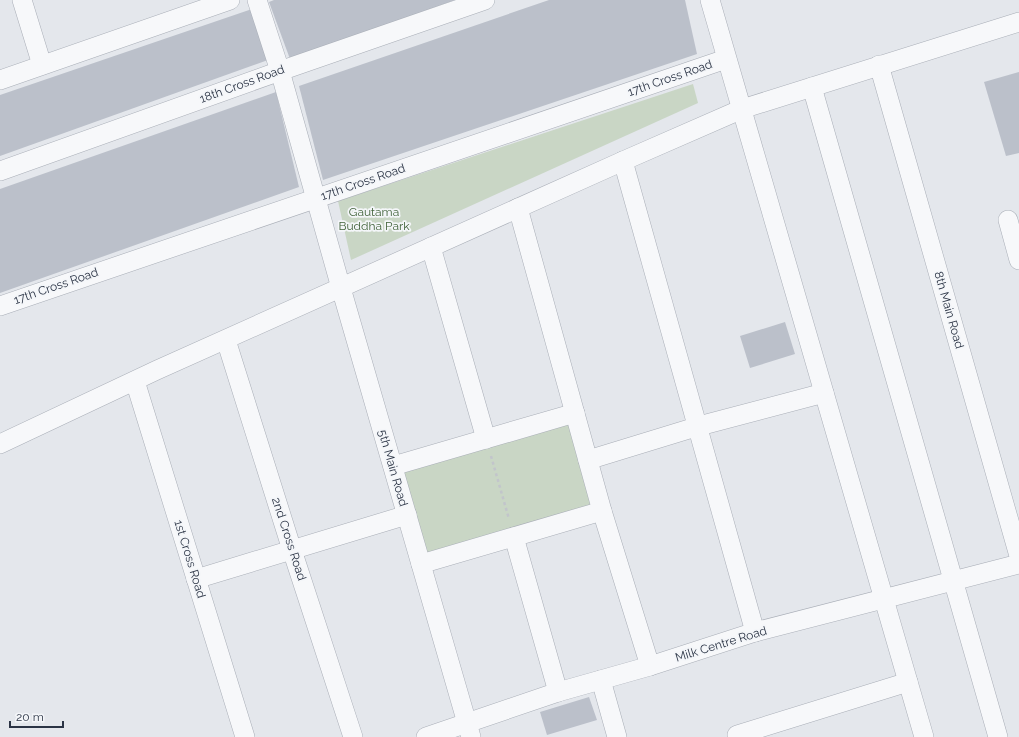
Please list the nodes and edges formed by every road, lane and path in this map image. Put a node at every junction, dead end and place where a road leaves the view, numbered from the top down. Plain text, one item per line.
1 (22, 0) edge
2 (230, 0) edge
3 (257, 0) edge
4 (485, 0) edge
5 (710, 0) edge
6 (1019, 22) edge
7 (726, 59) junction
8 (42, 65) junction
9 (879, 65) junction
10 (280, 71) junction
11 (0, 80) edge
12 (812, 87) junction
13 (742, 109) junction
14 (623, 161) junction
15 (0, 171) edge
16 (316, 198) junction
17 (518, 208) junction
18 (1008, 220) dead end
19 (431, 247) junction
20 (1019, 260) edge
21 (341, 288) junction
22 (0, 306) edge
23 (226, 340) junction
24 (135, 381) junction
25 (824, 393) junction
26 (575, 412) junction
27 (699, 426) junction
28 (486, 439) junction
29 (0, 444) edge
30 (588, 460) junction
31 (393, 466) junction
32 (602, 511) junction
33 (407, 515) junction
34 (514, 537) junction
35 (292, 550) junction
36 (1019, 556) edge
37 (421, 564) junction
38 (1019, 564) edge
39 (196, 579) junction
40 (952, 581) junction
41 (883, 599) junction
42 (756, 632) junction
43 (650, 666) junction
44 (601, 680) junction
45 (908, 682) junction
46 (558, 692) junction
47 (469, 730) edge
48 (737, 735) dead end
49 (246, 737) edge
50 (353, 737) edge
51 (426, 737) edge
52 (617, 737) edge
53 (924, 737) edge
54 (998, 737) edge

1 - 8 street
2 - 8 street
3 - 10 street, 5th Main Road
4 - 10 street, 18th Cross Road
5 - 7 street
6 - 9 street
7 - 13 street
7 - 16 street, 17th Cross Road
8 - 11 street
9 - 12 street
9 - 36 street, 8th Main Road
10 - 15 street, 18th Cross Road
10 - 16 street, 5th Main Road
12 - 13 street
12 - 40 street
13 - 14 street
13 - 25 street
14 - 17 street
14 - 27 street
16 - 21 street, 5th Main Road
16 - 22 street, 17th Cross Road
17 - 19 street
17 - 26 street
18 - 20 street
19 - 21 street
19 - 28 street
21 - 23 street
21 - 31 street, 5th Main Road
23 - 24 street
23 - 35 street, 2nd Cross Road
24 - 29 street
24 - 39 street, 1st Cross Road
25 - 27 street
25 - 41 street
26 - 28 street
26 - 30 street
27 - 30 street
27 - 42 street
28 - 31 street
28 - 34 path
30 - 32 street
31 - 33 street, 5th Main Road
32 - 34 street
32 - 43 street
33 - 35 street
33 - 37 street, 5th Main Road
34 - 37 street
34 - 46 street
35 - 39 street
35 - 50 street, 2nd Cross Road
37 - 47 street, 5th Main Road
38 - 40 street, Milk Centre Road
39 - 49 street, 1st Cross Road
40 - 41 street, Milk Centre Road
40 - 54 street
41 - 42 street, Milk Centre Road
41 - 45 street
42 - 43 street, Milk Centre Road
43 - 44 street, Milk Centre Road
44 - 46 street, Milk Centre Road
44 - 52 street
45 - 48 street
45 - 53 street
46 - 47 street, Milk Centre Road
47 - 51 street, Milk Centre Road

